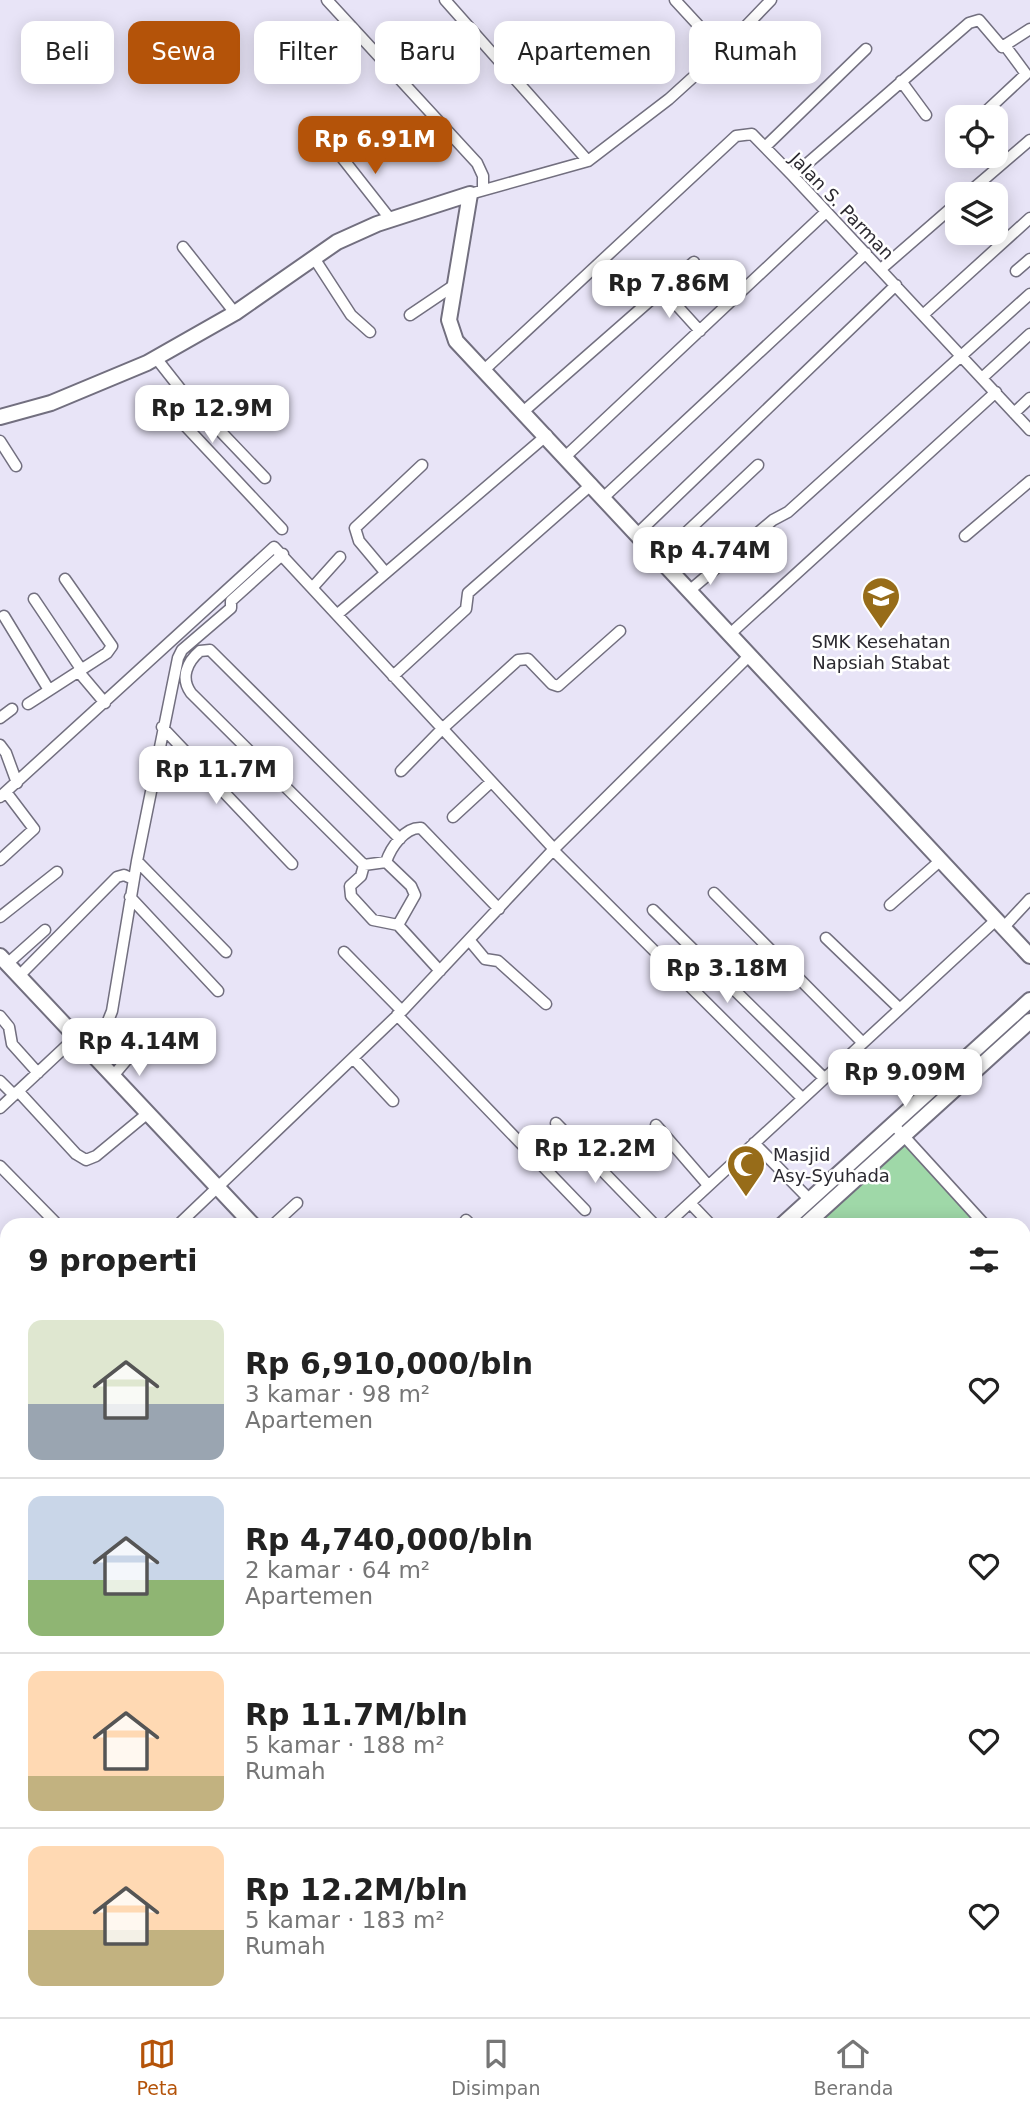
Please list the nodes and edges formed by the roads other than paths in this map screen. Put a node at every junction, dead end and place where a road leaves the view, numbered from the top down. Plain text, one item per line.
1 (327, 0) edge
2 (445, 0) edge
3 (675, 0) edge
4 (771, 0) edge
5 (694, 21) edge
6 (751, 21) edge
7 (1030, 29) edge
8 (1006, 47) junction
9 (866, 49) dead end
10 (1028, 72) edge
11 (689, 81) edge
12 (901, 81) junction
13 (993, 105) edge
14 (926, 115) dead end
15 (1030, 140) edge
16 (765, 147) junction
17 (336, 150) dead end
18 (588, 161) junction
19 (793, 176) junction
20 (981, 182) edge
21 (477, 191) junction
22 (826, 212) junction
23 (945, 213) edge
24 (1030, 218) edge
25 (391, 220) junction
26 (183, 247) dead end
27 (866, 253) junction
28 (314, 258) junction
29 (1030, 259) edge
30 (694, 262) dead end
31 (881, 269) junction
32 (1016, 271) dead end
33 (456, 284) junction
34 (896, 285) junction
35 (661, 288) junction
36 (1030, 294) edge
37 (235, 313) junction
38 (924, 314) junction
39 (410, 316) dead end
40 (699, 331) junction
41 (370, 332) dead end
42 (1030, 334) edge
43 (961, 355) junction
44 (156, 358) junction
45 (483, 371) junction
46 (982, 378) junction
47 (182, 391) junction
48 (996, 392) junction
49 (1030, 398) edge
50 (524, 411) junction
51 (1014, 413) junction
52 (0, 417) edge
53 (1030, 430) edge
54 (547, 435) junction
55 (0, 441) edge
56 (566, 456) junction
57 (422, 465) dead end
58 (758, 465) dead end
59 (16, 466) dead end
60 (265, 478) dead end
61 (1030, 481) edge
62 (592, 484) junction
63 (604, 497) junction
64 (282, 529) dead end
65 (637, 534) junction
66 (965, 536) dead end
67 (281, 551) junction
68 (341, 557) dead end
69 (659, 558) junction
70 (385, 572) junction
71 (65, 579) dead end
72 (313, 587) junction
73 (689, 591) junction
74 (34, 599) dead end
75 (339, 614) junction
76 (4, 616) dead end
77 (620, 631) dead end
78 (730, 634) junction
79 (750, 655) junction
80 (80, 670) junction
81 (393, 676) junction
82 (49, 690) junction
83 (105, 703) junction
84 (28, 704) dead end
85 (12, 709) dead end
86 (0, 718) edge
87 (162, 727) junction
88 (442, 729) junction
89 (0, 745) edge
90 (401, 771) dead end
91 (491, 782) junction
92 (17, 783) junction
93 (3, 795) edge
94 (453, 817) dead end
95 (400, 839) junction
96 (554, 850) junction
97 (0, 860) edge
98 (941, 860) junction
99 (136, 861) junction
100 (386, 862) junction
101 (292, 863) dead end
102 (364, 865) junction
103 (57, 872) dead end
104 (129, 878) junction
105 (714, 893) dead end
106 (130, 897) junction
107 (1030, 899) edge
108 (890, 905) dead end
109 (499, 909) junction
110 (653, 910) dead end
111 (0, 917) edge
112 (1000, 924) junction
113 (398, 925) junction
114 (45, 930) dead end
115 (826, 938) dead end
116 (470, 941) junction
117 (226, 952) dead end
118 (344, 952) dead end
119 (1030, 956) edge
120 (4, 960) edge
121 (440, 971) junction
122 (19, 976) junction
123 (218, 991) dead end
124 (1030, 1000) edge
125 (545, 1004) dead end
126 (899, 1008) junction
127 (400, 1013) junction
128 (0, 1016) edge
129 (1030, 1021) edge
130 (156, 1026) dead end
131 (77, 1036) junction
132 (862, 1042) junction
133 (88, 1049) junction
134 (353, 1058) junction
135 (37, 1073) junction
136 (113, 1076) junction
137 (824, 1078) junction
138 (0, 1081) edge
139 (16, 1093) junction
140 (802, 1098) junction
141 (393, 1101) dead end
142 (0, 1108) edge
143 (148, 1113) junction
144 (556, 1123) dead end
145 (892, 1123) junction
146 (656, 1125) dead end
147 (902, 1134) junction
148 (754, 1143) junction
149 (0, 1166) edge
150 (708, 1185) junction
151 (218, 1189) junction
152 (810, 1200) junction
153 (297, 1203) dead end
154 (690, 1203) junction
155 (585, 1210) dead end
156 (51, 1218) edge
157 (186, 1218) edge
158 (246, 1218) edge
159 (281, 1218) edge
160 (648, 1218) edge
161 (674, 1218) edge
162 (704, 1218) edge
163 (790, 1218) edge
164 (812, 1218) edge
165 (979, 1218) edge

1 - 21 street
2 - 18 street
3 - 5 street
4 - 6 street
7 - 8 street
8 - 10 street
8 - 12 street
9 - 16 street
10 - 13 street
11 - 18 street
12 - 14 street
12 - 19 street
15 - 20 street
16 - 19 street, Jalan S. Parman
16 - 45 street, Jalan S. Parman
17 - 25 street
18 - 21 street
19 - 22 street, Jalan S. Parman
21 - 25 street
21 - 33 street
22 - 27 street, Jalan S. Parman
22 - 40 street
23 - 31 street
24 - 38 street
25 - 28 street
26 - 37 street
27 - 31 street, Jalan S. Parman
27 - 63 street
28 - 37 street
28 - 41 street
29 - 32 street
30 - 35 street
31 - 34 street, Jalan S. Parman
33 - 39 street
33 - 45 street
34 - 38 street, Jalan S. Parman
34 - 65 street
35 - 40 street
35 - 50 street
36 - 43 street
37 - 44 street
38 - 43 street, Jalan S. Parman
40 - 56 street
42 - 46 street
43 - 46 street, Jalan S. Parman
43 - 73 street
44 - 47 street
44 - 52 street
45 - 50 street
46 - 48 street, Jalan S. Parman
47 - 60 street
47 - 64 street
48 - 51 street, Jalan S. Parman
48 - 78 street
49 - 51 street
50 - 54 street
51 - 53 street, Jalan S. Parman
54 - 56 street
54 - 70 street
55 - 59 street
56 - 62 street
57 - 70 street
58 - 69 street
61 - 66 street
62 - 63 street
62 - 81 street
63 - 65 street
65 - 69 street
67 - 72 street
67 - 83 street
67 - 87 street
68 - 72 street
69 - 73 street
70 - 75 street
71 - 80 street
72 - 75 street
73 - 78 street
74 - 80 street
75 - 81 street
76 - 82 street
77 - 88 street
78 - 79 street
79 - 96 street
79 - 98 street
80 - 82 street
80 - 83 street
81 - 88 street
82 - 84 street
83 - 92 street
85 - 86 street
87 - 99 street
87 - 101 street
88 - 90 street
88 - 91 street
89 - 92 street
91 - 94 street
91 - 96 street
92 - 93 street
93 - 97 street
95 - 100 street
95 - 102 street
95 - 109 street
96 - 109 street
96 - 140 street
98 - 108 street
98 - 112 street
99 - 104 street
99 - 117 street
100 - 102 street
100 - 113 street
102 - 113 street
103 - 111 street
104 - 106 street
104 - 122 street
105 - 132 street
106 - 123 street
106 - 133 street
107 - 112 street
109 - 116 street
110 - 137 street
112 - 119 street
112 - 126 street
113 - 121 street
114 - 120 street
115 - 126 street
116 - 121 street
116 - 125 street
118 - 127 street
120 - 122 street
121 - 127 street
122 - 131 street
124 - 145 street
126 - 132 street
127 - 134 street
127 - 155 street
128 - 135 street
129 - 147 street
130 - 136 street
131 - 133 street
131 - 135 street
132 - 137 street
133 - 136 street
134 - 141 street
134 - 151 street
135 - 139 street
136 - 143 street
137 - 140 street
138 - 139 street
139 - 142 street
139 - 143 street
140 - 148 street
143 - 151 street
144 - 160 street
145 - 147 street
145 - 152 street
146 - 150 street
147 - 164 street
147 - 165 street
148 - 150 street
148 - 152 street
149 - 156 street
150 - 154 street
151 - 157 street
151 - 158 street
152 - 163 street
153 - 159 street
154 - 161 street
154 - 162 street

